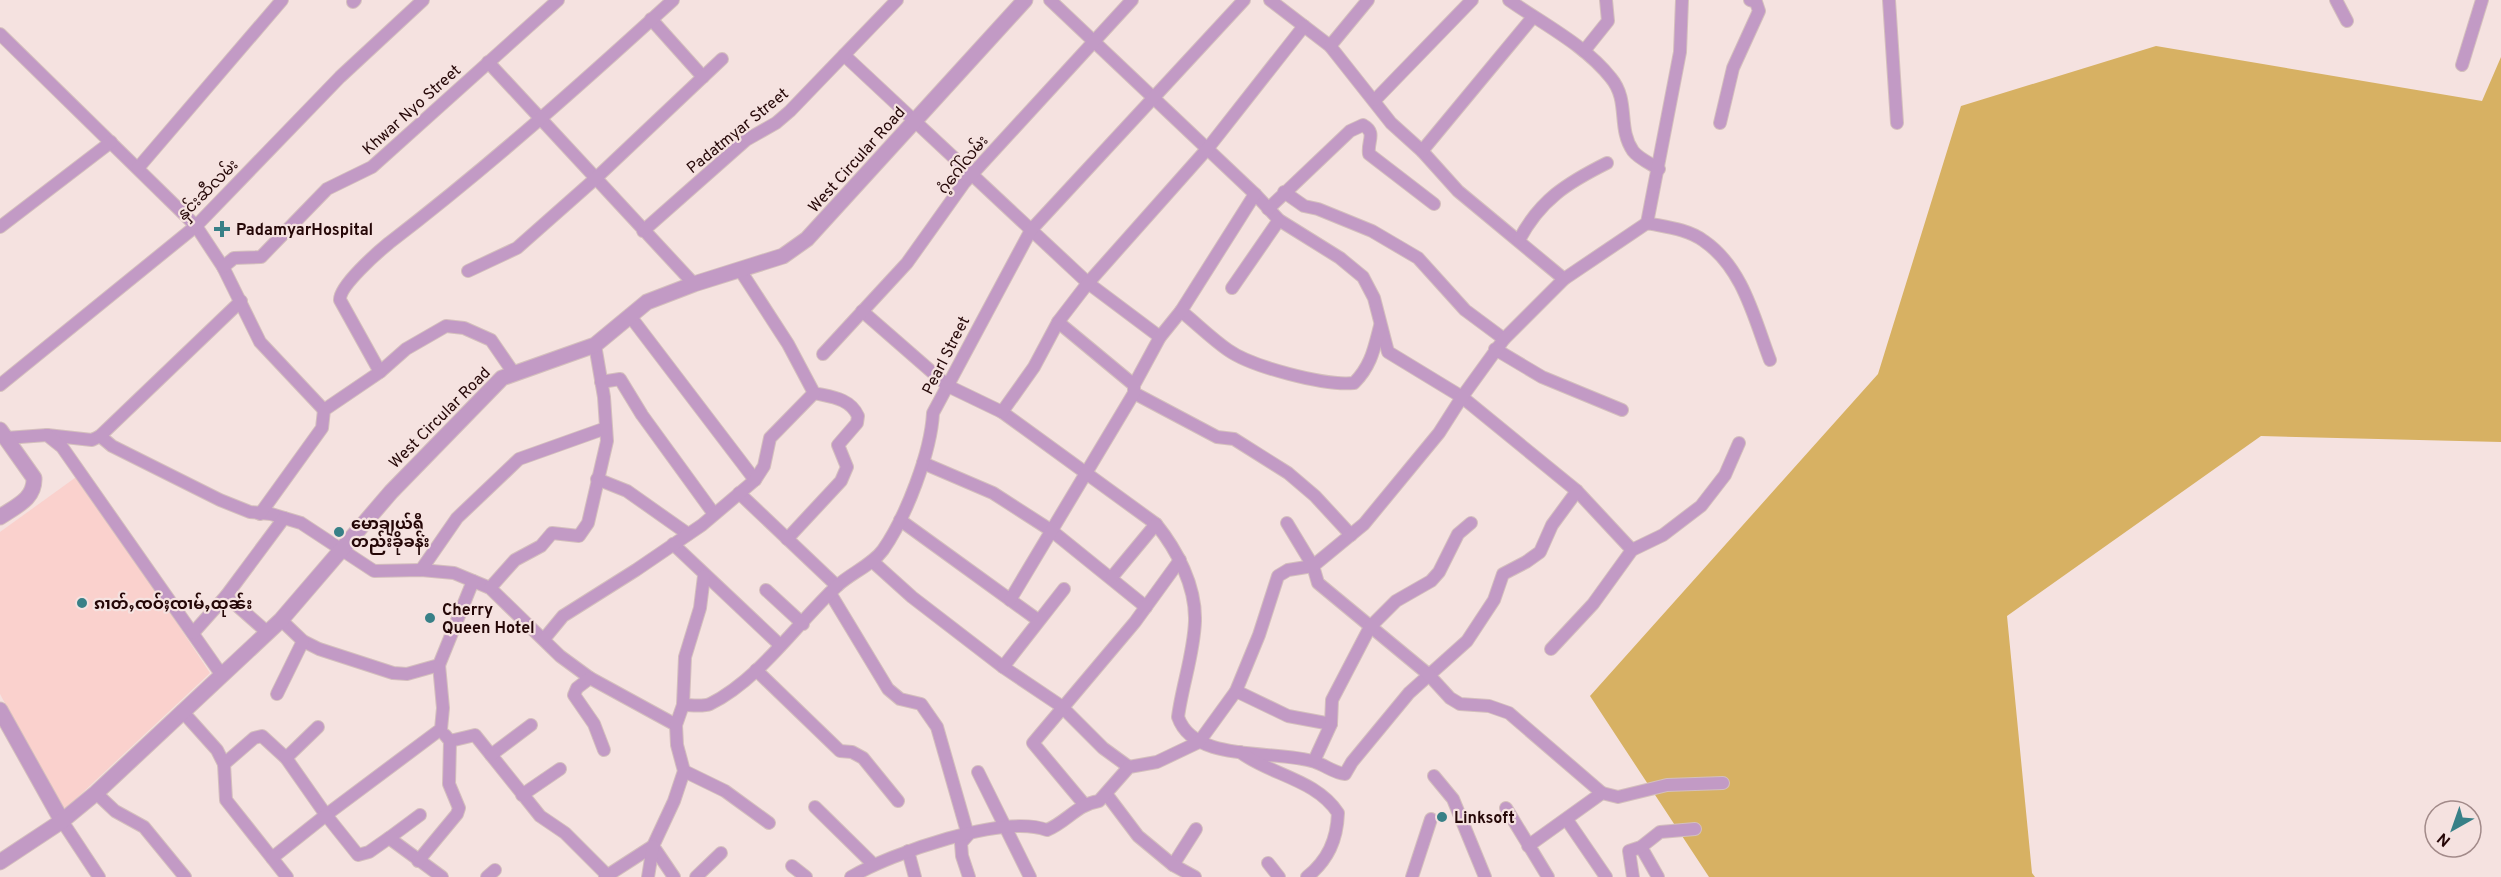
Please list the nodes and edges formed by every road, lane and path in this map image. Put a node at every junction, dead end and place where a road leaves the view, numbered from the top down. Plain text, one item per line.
1 (282, 0) edge
2 (423, 0) edge
3 (557, 0) edge
4 (673, 0) edge
5 (897, 0) edge
6 (1025, 0) edge
7 (1050, 0) edge
8 (1132, 0) edge
9 (1244, 0) edge
10 (1270, 0) edge
11 (1368, 0) edge
12 (1472, 0) edge
13 (1509, 0) edge
14 (1606, 0) edge
15 (1683, 0) edge
16 (1750, 0) edge
17 (1889, 0) edge
18 (2336, 0) edge
19 (2481, 0) edge
20 (1533, 17) junction
21 (651, 20) junction
22 (2347, 21) dead end
23 (1304, 26) junction
24 (0, 34) edge
25 (1094, 41) junction
26 (1330, 46) junction
27 (1584, 51) junction
28 (844, 55) junction
29 (722, 59) dead end
30 (488, 62) junction
31 (2462, 65) dead end
32 (703, 77) junction
33 (1155, 99) junction
34 (1375, 100) junction
35 (538, 119) junction
36 (914, 122) junction
37 (1720, 123) dead end
38 (1897, 123) dead end
39 (111, 142) junction
40 (1208, 148) junction
41 (1422, 151) junction
42 (1607, 163) dead end
43 (138, 168) junction
44 (1659, 169) junction
45 (971, 175) junction
46 (595, 179) junction
47 (1284, 192) junction
48 (1256, 194) junction
49 (1434, 204) dead end
50 (1268, 209) junction
51 (1279, 220) junction
52 (1647, 223) junction
53 (196, 226) junction
54 (0, 227) edge
55 (1031, 230) junction
56 (644, 231) junction
57 (1519, 240) junction
58 (224, 267) junction
59 (740, 270) junction
60 (468, 271) dead end
61 (1564, 279) junction
62 (1088, 283) junction
63 (694, 284) junction
64 (1232, 288) dead end
65 (241, 301) junction
66 (862, 311) junction
67 (1182, 311) junction
68 (630, 316) junction
69 (1058, 322) junction
70 (1380, 326) junction
71 (1160, 337) junction
72 (1504, 339) junction
73 (595, 345) junction
74 (1495, 349) junction
75 (823, 354) dead end
76 (1770, 360) dead end
77 (380, 372) junction
78 (513, 372) junction
79 (601, 382) junction
80 (0, 385) edge
81 (948, 386) junction
82 (1134, 389) junction
83 (814, 393) junction
84 (1462, 397) junction
85 (324, 410) junction
86 (1622, 410) dead end
87 (1002, 412) junction
88 (606, 428) junction
89 (3, 434) edge
90 (47, 435) junction
91 (100, 436) junction
92 (1739, 442) dead end
93 (923, 463) junction
94 (1088, 473) junction
95 (597, 479) junction
96 (755, 480) junction
97 (1577, 491) junction
98 (739, 493) junction
99 (260, 514) junction
100 (714, 514) junction
101 (0, 517) edge
102 (284, 518) junction
103 (900, 520) junction
104 (1287, 523) dead end
105 (1471, 523) dead end
106 (1156, 524) junction
107 (1052, 531) junction
108 (687, 534) junction
109 (1351, 535) junction
110 (787, 539) junction
111 (673, 544) junction
112 (342, 549) junction
113 (1632, 550) junction
114 (1180, 560) junction
115 (872, 561) junction
116 (1313, 566) junction
117 (421, 570) junction
118 (704, 576) junction
119 (1112, 578) junction
120 (473, 581) junction
121 (490, 588) junction
122 (1064, 589) dead end
123 (766, 590) dead end
124 (834, 590) junction
125 (226, 596) junction
126 (1010, 600) junction
127 (1146, 607) junction
128 (281, 620) junction
129 (1038, 620) junction
130 (803, 624) junction
131 (1370, 627) junction
132 (267, 632) junction
133 (193, 633) junction
134 (544, 639) junction
135 (303, 641) junction
136 (780, 645) junction
137 (1551, 649) dead end
138 (439, 665) junction
139 (1003, 667) junction
140 (756, 670) junction
141 (221, 674) junction
142 (1428, 674) junction
143 (590, 678) junction
144 (1236, 691) junction
145 (277, 694) dead end
146 (683, 705) junction
147 (1061, 706) junction
148 (0, 710) edge
149 (182, 711) junction
150 (1331, 724) junction
151 (531, 725) dead end
152 (676, 725) junction
153 (318, 726) dead end
154 (441, 729) junction
155 (450, 741) junction
156 (1199, 742) junction
157 (604, 750) dead end
158 (1239, 751) junction
159 (491, 755) junction
160 (286, 758) junction
161 (1314, 761) junction
162 (224, 764) junction
163 (1129, 767) junction
164 (560, 769) dead end
165 (684, 771) junction
166 (978, 772) dead end
167 (1434, 777) dead end
168 (1723, 783) dead end
169 (96, 793) junction
170 (1602, 793) junction
171 (522, 795) junction
172 (1107, 795) junction
173 (898, 801) dead end
174 (1084, 804) junction
175 (815, 807) dead end
176 (1506, 807) dead end
177 (326, 815) junction
178 (420, 815) dead end
179 (1431, 819) dead end
180 (1567, 820) junction
181 (62, 821) junction
182 (769, 823) dead end
183 (1005, 826) junction
184 (1196, 829) dead end
185 (1695, 829) dead end
186 (968, 835) junction
187 (389, 838) junction
188 (653, 846) junction
189 (1528, 846) junction
190 (1641, 847) junction
191 (908, 850) junction
192 (721, 853) dead end
193 (272, 858) junction
194 (0, 861) edge
195 (418, 861) junction
196 (1268, 863) dead end
197 (873, 864) junction
198 (1173, 865) junction
199 (792, 866) dead end
200 (97, 876) edge
201 (606, 876) edge
202 (185, 877) edge
203 (287, 877) edge
204 (442, 877) edge
205 (648, 877) edge
206 (674, 877) edge
207 (696, 877) edge
208 (806, 877) edge
209 (851, 877) edge
210 (915, 877) edge
211 (969, 877) edge
212 (1030, 877) edge
213 (1195, 877) edge
214 (1279, 877) edge
215 (1307, 877) edge
216 (1412, 877) edge
217 (1485, 877) edge
218 (1548, 877) edge
219 (1606, 877) edge
220 (1633, 877) edge
221 (1658, 877) edge

1 - 43 street
2 - 53 street, နှင်းဆီလမ်း
3 - 30 street, Khwar Nyo Street
4 - 21 street
5 - 28 street, Padatmyar Street
6 - 36 street, West Circular Road
7 - 25 street
8 - 25 street, ဂံ့ဂေါ်လမ်း
9 - 33 street, Pearl Street
10 - 23 street
11 - 26 street
12 - 34 street
13 - 20 street
14 - 27 street
15 - 44 street
16 - 37 street
17 - 38 street
18 - 22 street
19 - 31 street
20 - 27 street
20 - 41 street
21 - 32 street
21 - 35 street
23 - 26 street
23 - 40 street
24 - 39 street
25 - 33 street
25 - 45 street, ဂံ့ဂေါ်လမ်း
26 - 34 street
27 - 44 street
28 - 36 street
28 - 56 street, Padatmyar Street
29 - 32 street
30 - 35 street
30 - 58 street, Khwar Nyo Street
32 - 46 street
33 - 40 street
33 - 55 street, Pearl Street
34 - 41 street
35 - 46 street
35 - 77 street
36 - 45 street
36 - 59 street, West Circular Road
39 - 43 street
39 - 54 street
40 - 48 street
40 - 62 street
41 - 57 street
42 - 57 street
43 - 53 street
44 - 52 street
45 - 55 street
45 - 66 street, ဂံ့ဂေါ်လမ်း
46 - 56 street
46 - 60 street
47 - 49 street
47 - 50 street
47 - 72 street
48 - 50 street
48 - 67 street
50 - 51 street
51 - 64 street
51 - 70 street
52 - 61 street
52 - 76 street
53 - 58 street
53 - 80 street, နှင်းဆီလမ်း
55 - 62 street
55 - 81 street, Pearl Street
56 - 63 street
57 - 61 street
58 - 65 street
59 - 63 street, West Circular Road
59 - 83 street
61 - 72 street
62 - 69 street
62 - 71 street
63 - 68 street, West Circular Road
65 - 85 street
65 - 91 street
66 - 75 street, ဂံ့ဂေါ်လမ်း
66 - 81 street
67 - 70 street
67 - 71 street
68 - 73 street, West Circular Road
68 - 96 street
69 - 82 street
69 - 87 street
70 - 84 street
71 - 82 street
72 - 74 street
73 - 78 street, West Circular Road
73 - 79 street
74 - 84 street
74 - 86 street
77 - 78 street
77 - 85 street
78 - 112 street, West Circular Road
79 - 88 street
79 - 100 street
81 - 87 street
81 - 93 street, Pearl Street
82 - 94 street
82 - 109 street
83 - 96 street
83 - 110 street
84 - 97 street
84 - 109 street
85 - 99 street
87 - 94 street
88 - 95 street
88 - 117 street
89 - 90 street
89 - 101 street
90 - 91 street
90 - 133 street
91 - 99 street
92 - 113 street
93 - 103 street, Pearl Street
93 - 107 street
94 - 106 street
94 - 107 street
95 - 108 street
95 - 121 street
96 - 98 street
97 - 113 street
97 - 142 street
98 - 100 street
98 - 110 street
99 - 102 street
100 - 108 street
102 - 112 street
102 - 125 street
103 - 115 street, Pearl Street
103 - 126 street
104 - 116 street
105 - 131 street
106 - 114 street
106 - 119 street
107 - 119 street
107 - 126 street
108 - 111 street
109 - 116 street
110 - 124 street
111 - 118 street
111 - 134 street
112 - 117 street
112 - 128 street, West Circular Road
113 - 137 street
114 - 127 street
114 - 156 street
115 - 124 street, Pearl Street
115 - 139 street
116 - 131 street
116 - 144 street
117 - 120 street
118 - 136 street
118 - 146 street
119 - 127 street
120 - 121 street
120 - 138 street
121 - 134 street
122 - 129 street
123 - 130 street
124 - 130 street, Pearl Street
124 - 186 street
125 - 132 street
125 - 133 street
126 - 129 street
127 - 147 street
128 - 132 street, West Circular Road
128 - 135 street
129 - 139 street
130 - 136 street, Pearl Street
131 - 142 street
131 - 150 street
132 - 141 street, West Circular Road
133 - 141 street
134 - 143 street
135 - 138 street
135 - 145 street
136 - 140 street, Pearl Street
138 - 154 street
139 - 147 street
140 - 146 street, Pearl Street
140 - 173 street
141 - 149 street, West Circular Road
142 - 161 street
142 - 170 street
143 - 152 street
143 - 157 street
144 - 150 street
144 - 156 street
146 - 152 street
147 - 163 street
147 - 174 street
148 - 181 street
149 - 162 street
149 - 169 street, West Circular Road
150 - 161 street
151 - 159 street
152 - 165 street
153 - 160 street
154 - 155 street
154 - 177 street
155 - 159 street
155 - 195 street
156 - 158 street
156 - 163 street
158 - 161 street
158 - 215 street
159 - 171 street
160 - 162 street
160 - 177 street
162 - 193 street
163 - 172 street
164 - 171 street
165 - 182 street
165 - 188 street
166 - 183 street
167 - 217 street
168 - 170 street
169 - 181 street, West Circular Road
169 - 202 street
170 - 180 street
171 - 201 street
172 - 174 street
172 - 198 street
174 - 183 street
175 - 197 street
176 - 189 street
177 - 187 street
177 - 193 street
178 - 187 street
179 - 216 street
180 - 189 street
180 - 219 street
181 - 194 street, West Circular Road
181 - 200 street
183 - 186 street
183 - 212 street
184 - 198 street
185 - 190 street
186 - 191 street
186 - 211 street
187 - 195 street
188 - 201 street
188 - 205 street
188 - 206 street
189 - 218 street
190 - 220 street
190 - 221 street
191 - 197 street
191 - 210 street
192 - 207 street
193 - 203 street
195 - 204 street
196 - 214 street
197 - 209 street
198 - 213 street
199 - 208 street

